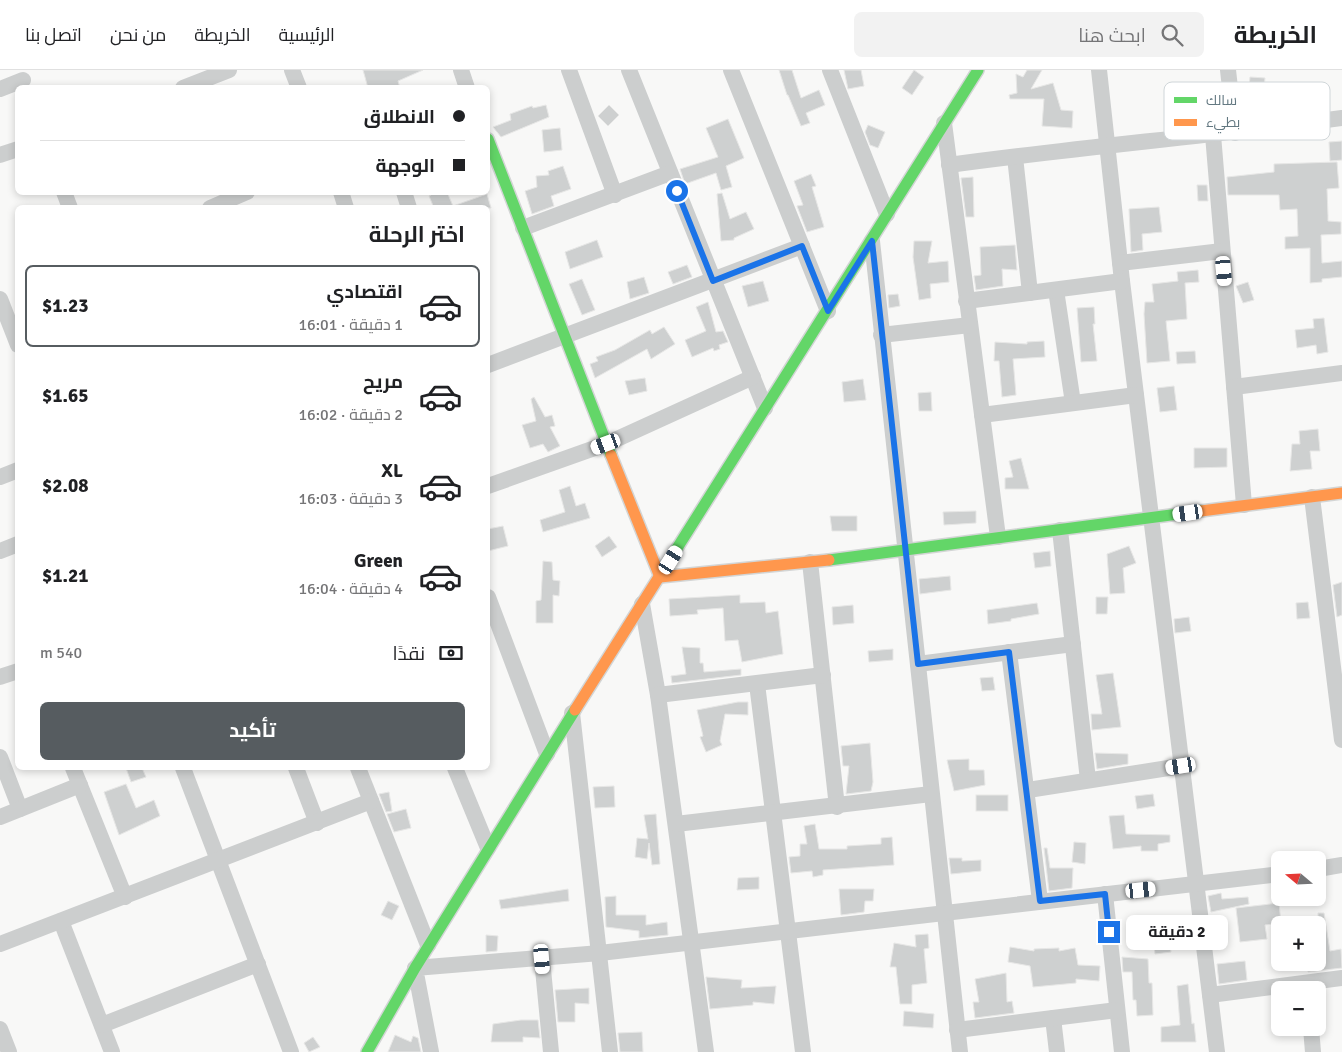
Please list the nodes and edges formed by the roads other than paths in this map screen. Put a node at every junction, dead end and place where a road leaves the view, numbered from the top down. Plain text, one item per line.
1 (229, 70) edge
2 (292, 70) edge
3 (461, 70) edge
4 (569, 70) edge
5 (629, 70) edge
6 (731, 70) edge
7 (830, 70) edge
8 (978, 70) edge
9 (1099, 70) edge
10 (23, 79) edge
11 (190, 82) edge
12 (298, 85) edge
13 (466, 85) edge
14 (0, 89) edge
15 (944, 123) junction
16 (1164, 139) edge
17 (1212, 140) edge
18 (490, 144) edge
19 (1106, 144) junction
20 (15, 150) edge
21 (0, 155) edge
22 (1015, 157) junction
23 (949, 165) junction
24 (670, 173) junction
25 (615, 195) junction
26 (239, 197) edge
27 (218, 205) edge
28 (887, 214) junction
29 (523, 228) junction
30 (872, 241) junction
31 (802, 246) junction
32 (1222, 251) junction
33 (1120, 263) junction
34 (713, 281) junction
35 (1122, 281) junction
36 (1056, 290) junction
37 (1030, 293) junction
38 (0, 298) edge
39 (966, 302) junction
40 (828, 311) junction
41 (970, 325) junction
42 (881, 335) junction
43 (15, 337) edge
44 (567, 337) junction
45 (490, 364) edge
46 (1342, 373) edge
47 (753, 377) junction
48 (1234, 387) junction
49 (1136, 395) junction
50 (1073, 403) junction
51 (765, 408) junction
52 (982, 415) junction
53 (606, 444) junction
54 (15, 471) edge
55 (0, 477) edge
56 (490, 485) edge
57 (1342, 493) edge
58 (1312, 497) junction
59 (1244, 505) junction
60 (1151, 518) junction
61 (1060, 530) junction
62 (998, 537) junction
63 (15, 545) edge
64 (0, 550) edge
65 (904, 550) junction
66 (810, 562) junction
67 (660, 577) junction
68 (490, 602) edge
69 (642, 604) junction
70 (1334, 617) edge
71 (1074, 644) junction
72 (1009, 652) junction
73 (918, 664) junction
74 (15, 672) edge
75 (823, 675) junction
76 (0, 677) edge
77 (757, 684) junction
78 (658, 695) junction
79 (572, 713) junction
80 (1342, 740) edge
81 (547, 754) junction
82 (0, 757) edge
83 (1181, 766) junction
84 (73, 770) edge
85 (185, 770) edge
86 (297, 770) edge
87 (359, 770) edge
88 (456, 770) edge
89 (1088, 780) junction
90 (80, 785) junction
91 (1028, 790) junction
92 (931, 794) junction
93 (371, 801) junction
94 (837, 807) junction
95 (20, 809) junction
96 (772, 813) junction
97 (0, 817) edge
98 (317, 823) junction
99 (676, 824) junction
100 (488, 848) junction
101 (220, 861) junction
102 (1342, 865) edge
103 (1326, 868) edge
104 (1271, 875) edge
105 (1195, 885) junction
106 (1105, 894) junction
107 (125, 897) junction
108 (1040, 901) junction
109 (944, 911) junction
110 (61, 921) junction
111 (788, 931) junction
112 (692, 943) junction
113 (0, 944) edge
114 (428, 945) junction
115 (600, 953) junction
116 (542, 959) junction
117 (258, 964) junction
118 (414, 968) junction
119 (1342, 978) edge
120 (1326, 982) edge
121 (1271, 990) edge
122 (1210, 995) junction
123 (1117, 1010) junction
124 (1052, 1018) junction
125 (102, 1025) junction
126 (0, 1030) edge
127 (957, 1030) junction
128 (1311, 1036) edge
129 (9, 1052) edge
130 (112, 1052) edge
131 (291, 1052) edge
132 (367, 1052) edge
133 (431, 1052) edge
134 (550, 1052) edge
135 (610, 1052) edge
136 (706, 1052) edge
137 (803, 1052) edge
138 (960, 1052) edge
139 (1057, 1052) edge
140 (1122, 1052) edge
141 (1217, 1052) edge
142 (1313, 1052) edge

1 - 11 street
2 - 12 street
3 - 13 street
4 - 25 street
5 - 24 street
6 - 31 street
7 - 28 street
8 - 15 street
9 - 19 street
10 - 14 street
15 - 23 street
15 - 28 street
16 - 19 street
17 - 32 street
18 - 29 street
19 - 22 street
19 - 33 street
20 - 21 street
22 - 23 street
22 - 37 street
23 - 39 street
24 - 25 street
24 - 34 street
25 - 29 street
26 - 27 street
28 - 30 street
29 - 44 street
30 - 40 street
30 - 42 street
31 - 34 street
31 - 40 street
32 - 33 street
32 - 48 street
33 - 35 street
34 - 44 street
34 - 47 street
35 - 36 street
35 - 49 street
36 - 37 street
36 - 50 street
37 - 39 street
38 - 43 street
39 - 41 street
40 - 51 street
41 - 42 street
41 - 52 street
42 - 65 street
44 - 45 street
44 - 53 street
46 - 48 street
47 - 51 street
47 - 53 street
48 - 59 street
49 - 50 street
49 - 60 street
50 - 52 street
51 - 67 street
52 - 62 street
53 - 56 street
53 - 67 street
54 - 55 street
57 - 58 street
58 - 59 street
58 - 70 street
59 - 60 street
60 - 61 street
60 - 83 street
61 - 62 street
61 - 71 street
62 - 65 street
63 - 64 street
65 - 66 street
65 - 73 street
66 - 67 street
66 - 75 street
67 - 69 street
68 - 81 street
69 - 78 street
69 - 79 street
70 - 80 street
71 - 72 street
71 - 89 street
72 - 73 street
72 - 91 street
73 - 92 street
74 - 76 street
75 - 77 street
75 - 94 street
77 - 78 street
77 - 96 street
78 - 99 street
79 - 81 street
79 - 115 street
81 - 100 street
82 - 95 street
83 - 89 street
83 - 105 street
84 - 90 street
85 - 101 street
86 - 98 street
87 - 93 street
88 - 100 street
89 - 91 street
90 - 95 street
90 - 107 street
91 - 108 street
92 - 94 street
92 - 109 street
93 - 98 street
93 - 114 street
94 - 96 street
95 - 97 street
96 - 99 street
96 - 111 street
98 - 101 street
99 - 112 street
100 - 114 street
101 - 107 street
101 - 117 street
102 - 103 street
104 - 105 street
105 - 106 street
105 - 122 street
106 - 108 street
106 - 123 street
107 - 110 street
108 - 109 street
109 - 111 street
109 - 127 street
110 - 113 street
110 - 125 street
111 - 112 street
111 - 137 street
112 - 115 street
112 - 136 street
114 - 118 street
115 - 116 street
115 - 135 street
116 - 118 street
116 - 134 street
117 - 125 street
117 - 131 street
118 - 132 street
118 - 133 street
119 - 120 street
121 - 122 street
122 - 141 street
123 - 124 street
123 - 140 street
124 - 127 street
124 - 139 street
125 - 130 street
126 - 129 street
127 - 138 street
128 - 142 street

